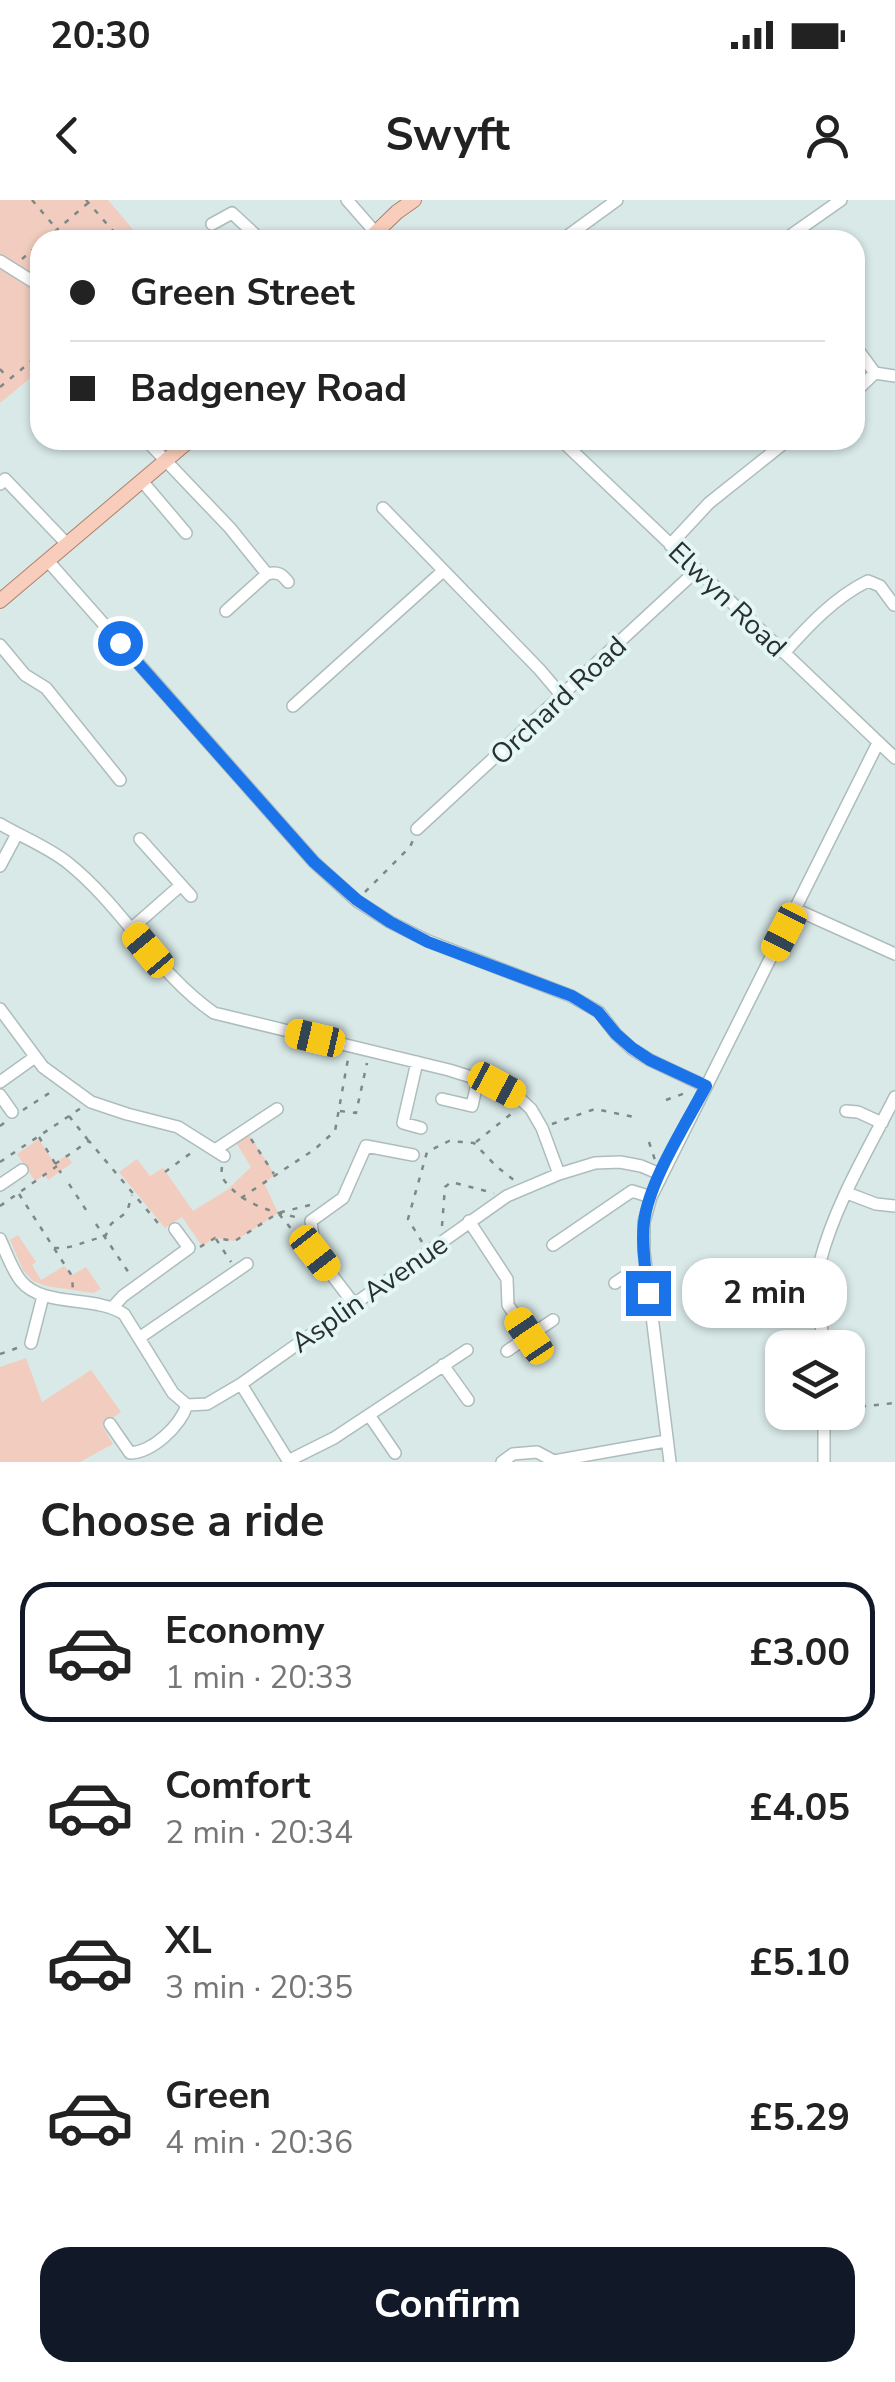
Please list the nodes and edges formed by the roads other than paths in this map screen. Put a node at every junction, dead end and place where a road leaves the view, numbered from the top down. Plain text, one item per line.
1 (347, 200) edge
2 (414, 200) edge
3 (616, 200) edge
4 (841, 200) edge
5 (212, 224) dead end
6 (250, 230) edge
7 (368, 230) edge
8 (379, 230) edge
9 (576, 230) edge
10 (798, 230) edge
11 (0, 262) edge
12 (30, 280) edge
13 (865, 360) edge
14 (874, 372) junction
15 (895, 376) edge
16 (865, 381) edge
17 (156, 450) edge
18 (179, 450) edge
19 (570, 450) edge
20 (775, 450) edge
21 (166, 461) junction
22 (142, 481) junction
23 (0, 484) edge
24 (383, 508) dead end
25 (186, 533) dead end
26 (67, 544) junction
27 (670, 545) junction
28 (48, 561) junction
29 (696, 570) junction
30 (443, 571) junction
31 (267, 574) junction
32 (288, 582) dead end
33 (0, 601) edge
34 (894, 605) edge
35 (226, 611) dead end
36 (0, 645) edge
37 (784, 652) junction
38 (562, 696) junction
39 (293, 706) dead end
40 (878, 743) junction
41 (895, 758) edge
42 (120, 780) dead end
43 (0, 824) edge
44 (417, 829) road end
45 (17, 834) junction
46 (140, 838) dead end
47 (0, 866) edge
48 (181, 885) junction
49 (191, 896) dead end
50 (795, 909) junction
51 (131, 929) junction
52 (895, 954) edge
53 (0, 1009) edge
54 (4, 1023) edge
55 (34, 1057) junction
56 (417, 1062) junction
57 (478, 1079) junction
58 (0, 1082) edge
59 (706, 1086) junction
60 (0, 1095) edge
61 (895, 1096) edge
62 (442, 1099) dead end
63 (276, 1109) dead end
64 (846, 1111) dead end
65 (12, 1112) dead end
66 (882, 1123) junction
67 (421, 1128) dead end
68 (413, 1156) dead end
69 (22, 1170) dead end
70 (559, 1174) junction
71 (660, 1174) junction
72 (0, 1184) edge
73 (847, 1193) junction
74 (650, 1197) junction
75 (895, 1206) edge
76 (468, 1222) junction
77 (175, 1229) road end
78 (0, 1239) edge
79 (553, 1245) dead end
80 (242, 1268) road end
81 (646, 1272) junction
82 (614, 1282) dead end
83 (43, 1296) junction
84 (354, 1304) junction
85 (113, 1307) junction
86 (554, 1320) dead end
87 (822, 1330) edge
88 (529, 1336) junction
89 (138, 1338) junction
90 (31, 1343) road end
91 (467, 1350) dead end
92 (507, 1351) dead end
93 (443, 1366) junction
94 (240, 1384) junction
95 (468, 1400) dead end
96 (187, 1405) junction
97 (370, 1414) junction
98 (110, 1424) dead end
99 (824, 1430) edge
100 (666, 1442) junction
101 (395, 1453) dead end
102 (139, 1457) edge
103 (289, 1461) edge
104 (502, 1462) edge
105 (554, 1462) edge
106 (670, 1462) edge
107 (824, 1462) edge

1 - 7 street
2 - 8 main road
3 - 9 street
4 - 10 street
5 - 6 street
11 - 12 street
13 - 14 street
14 - 15 street
14 - 16 street
17 - 21 street
18 - 21 main road
19 - 27 street, Elwyn Road
20 - 27 street
21 - 22 main road
21 - 31 street
22 - 25 street
22 - 26 main road
23 - 26 street
24 - 30 street
26 - 28 main road
27 - 29 street, Elwyn Road
28 - 33 main road
28 - 59 street
29 - 37 street, Elwyn Road
29 - 38 street, Orchard Road
30 - 38 street
30 - 39 street
31 - 32 street
31 - 35 street
34 - 37 street
36 - 42 street
37 - 40 street, Elwyn Road
38 - 44 street, Orchard Road
40 - 41 street, Elwyn Road
40 - 50 street
43 - 45 street
45 - 47 street
45 - 51 street
46 - 48 street
48 - 49 street
48 - 51 street
50 - 52 street
50 - 59 street
51 - 56 street
53 - 54 street
54 - 55 street
55 - 58 street
55 - 63 street
56 - 57 street
56 - 67 street
57 - 62 street
57 - 70 street
59 - 71 street
60 - 65 street
61 - 66 street
64 - 66 street
66 - 73 street
68 - 84 street
69 - 72 street
70 - 71 street, Asplin Avenue
70 - 76 street, Asplin Avenue
71 - 74 street
73 - 75 street
73 - 87 street
74 - 79 street
74 - 81 street
76 - 84 street, Asplin Avenue
76 - 88 street
77 - 85 street
78 - 83 street
80 - 89 street
81 - 82 street
81 - 100 street
83 - 85 street
83 - 90 street
84 - 94 street, Asplin Avenue
85 - 89 street
86 - 88 street
88 - 92 street
89 - 96 street
91 - 93 street
93 - 95 street
93 - 97 street
94 - 96 street, Asplin Avenue
94 - 103 street
96 - 102 street, Asplin Avenue
97 - 101 street
97 - 103 street
98 - 102 street, Asplin Avenue
99 - 107 street
100 - 105 street
100 - 106 street
104 - 105 street

